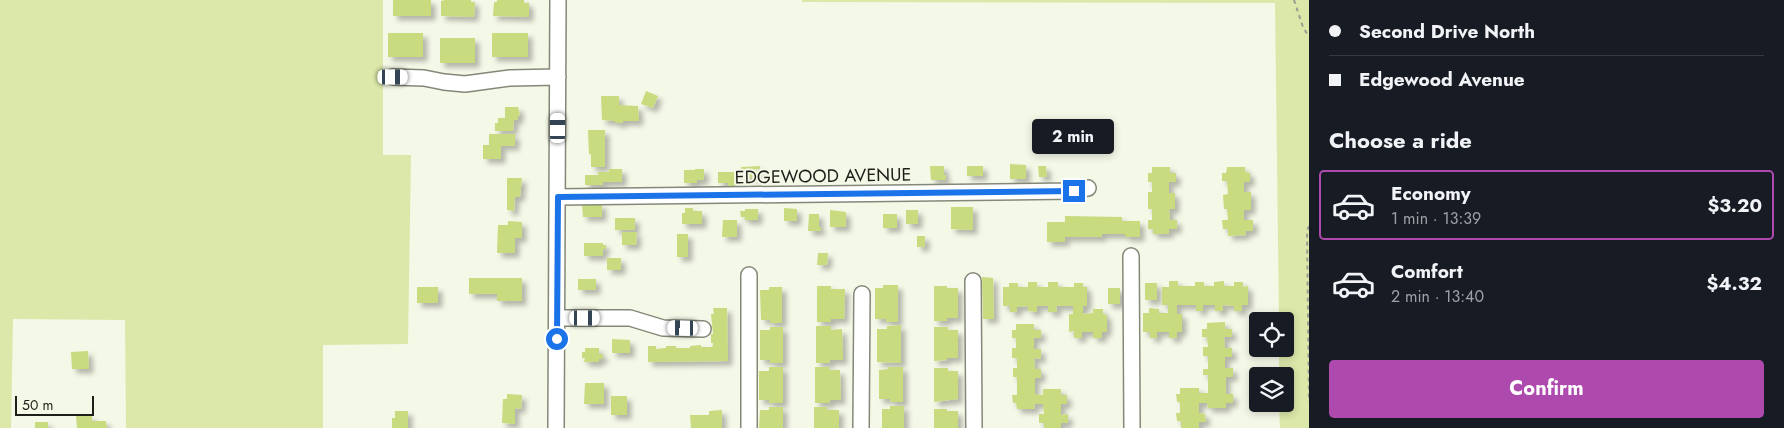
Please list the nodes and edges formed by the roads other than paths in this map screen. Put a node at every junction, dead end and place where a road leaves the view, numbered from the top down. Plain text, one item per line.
1 (558, 0) edge
2 (393, 77) dead end
3 (558, 77) junction
4 (1088, 188) dead end
5 (558, 197) junction
6 (1130, 256) dead end
7 (749, 275) dead end
8 (973, 281) dead end
9 (862, 294) dead end
10 (557, 318) junction
11 (703, 329) dead end
12 (556, 428) edge
13 (749, 428) edge
14 (861, 428) edge
15 (974, 428) edge
16 (1132, 428) edge

1 - 3 street
2 - 3 street
3 - 5 street
4 - 5 street, EDGEWOOD AVENUE
5 - 10 street
6 - 16 street
7 - 13 street
8 - 15 street
9 - 14 street
10 - 11 street
10 - 12 street

